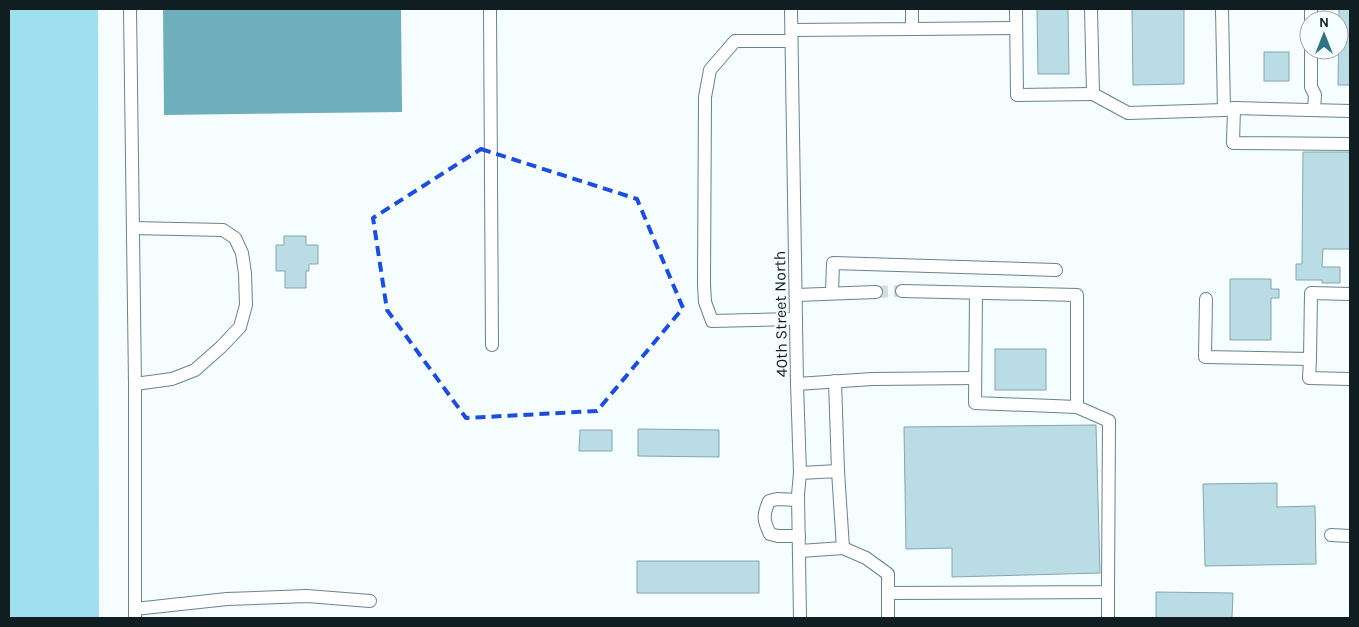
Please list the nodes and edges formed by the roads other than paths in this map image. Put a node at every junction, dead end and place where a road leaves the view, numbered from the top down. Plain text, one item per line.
1 (130, 9) edge
2 (490, 9) edge
3 (791, 9) edge
4 (912, 9) edge
5 (1016, 9) edge
6 (1090, 9) edge
7 (1222, 9) edge
8 (1016, 28) junction
9 (912, 29) junction
10 (791, 35) junction
11 (1311, 60) edge
12 (1093, 94) junction
13 (1229, 109) junction
14 (1314, 110) junction
15 (1350, 111) edge
16 (1350, 144) edge
17 (133, 228) junction
18 (1056, 270) dead end
19 (902, 290) tunnel mouth
20 (876, 292) tunnel mouth
21 (832, 293) junction
22 (976, 293) junction
23 (1350, 294) edge
24 (796, 295) junction
25 (1206, 299) dead end
26 (796, 319) junction
27 (492, 345) dead end
28 (1310, 359) junction
29 (975, 378) junction
30 (1350, 379) edge
31 (835, 382) junction
32 (135, 384) junction
33 (797, 384) junction
34 (1077, 408) junction
35 (838, 472) junction
36 (800, 473) junction
37 (798, 500) junction
38 (1331, 535) dead end
39 (799, 536) junction
40 (1350, 536) edge
41 (843, 548) junction
42 (800, 551) junction
43 (1108, 592) junction
44 (888, 593) junction
45 (370, 601) dead end
46 (135, 614) edge
47 (800, 618) edge
48 (888, 618) edge
49 (1108, 618) edge

1 - 17 street
2 - 27 street
3 - 10 street, 40th Street North
4 - 9 street
5 - 8 street
6 - 12 street
7 - 13 street
8 - 9 street
8 - 12 street
9 - 10 street
10 - 24 street, 40th Street North
10 - 26 street
11 - 14 street
12 - 13 street
13 - 14 street
13 - 16 street
14 - 15 street
17 - 32 street
17 - 32 street
18 - 21 street
19 - 22 street
20 - 21 street
21 - 24 street
22 - 29 street
22 - 34 street
23 - 28 street
24 - 26 street, 40th Street North
25 - 28 street
26 - 33 street, 40th Street North
28 - 30 street
29 - 31 street
29 - 34 street
31 - 33 street
31 - 35 street
32 - 46 street
33 - 36 street, 40th Street North
34 - 43 street
35 - 36 street
35 - 41 street
36 - 37 street, 40th Street North
37 - 39 street, 40th Street North
37 - 39 street
38 - 40 street
39 - 42 street, 40th Street North
41 - 42 street
41 - 44 street
42 - 47 street, 40th Street North
43 - 44 street
43 - 49 street
44 - 48 street
45 - 46 street

